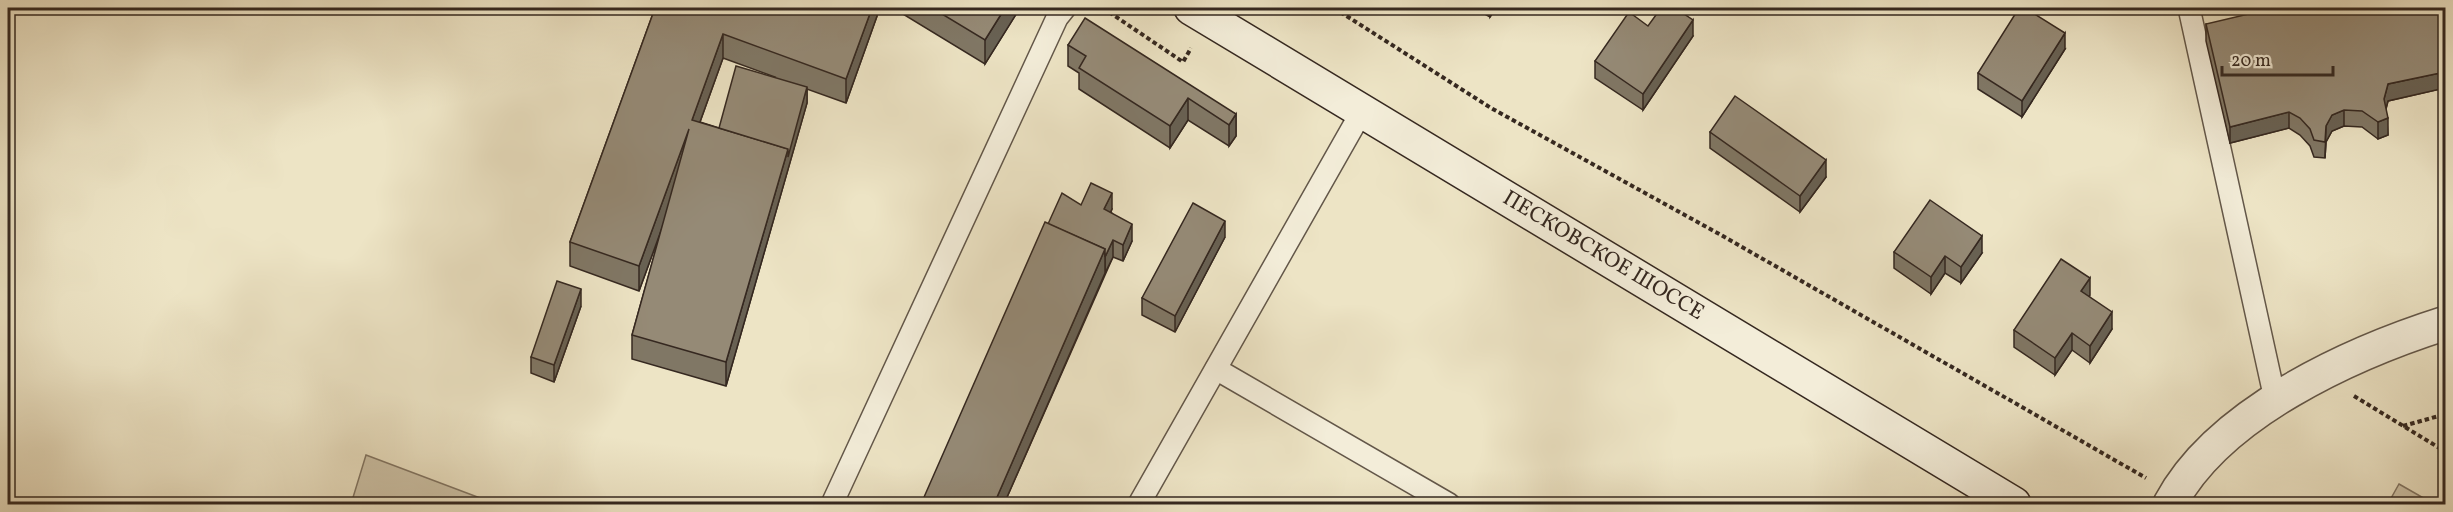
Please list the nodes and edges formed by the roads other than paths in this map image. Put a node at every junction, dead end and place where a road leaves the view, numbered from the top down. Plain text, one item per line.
1 (1065, 8) edge
2 (1191, 8) edge
3 (2189, 8) edge
4 (1362, 111) junction
5 (2445, 323) edge
6 (1216, 369) junction
7 (2276, 399) junction
8 (2173, 500) edge
9 (832, 504) edge
10 (1139, 504) edge
11 (1449, 504) edge
12 (2014, 504) edge

1 - 9 lane
2 - 4 street, ПЕСКОВСКОЕ ШОССЕ
3 - 7 lane
4 - 6 lane
4 - 12 street, ПЕСКОВСКОЕ ШОССЕ
5 - 7 street
6 - 10 lane
6 - 11 lane
7 - 8 street

